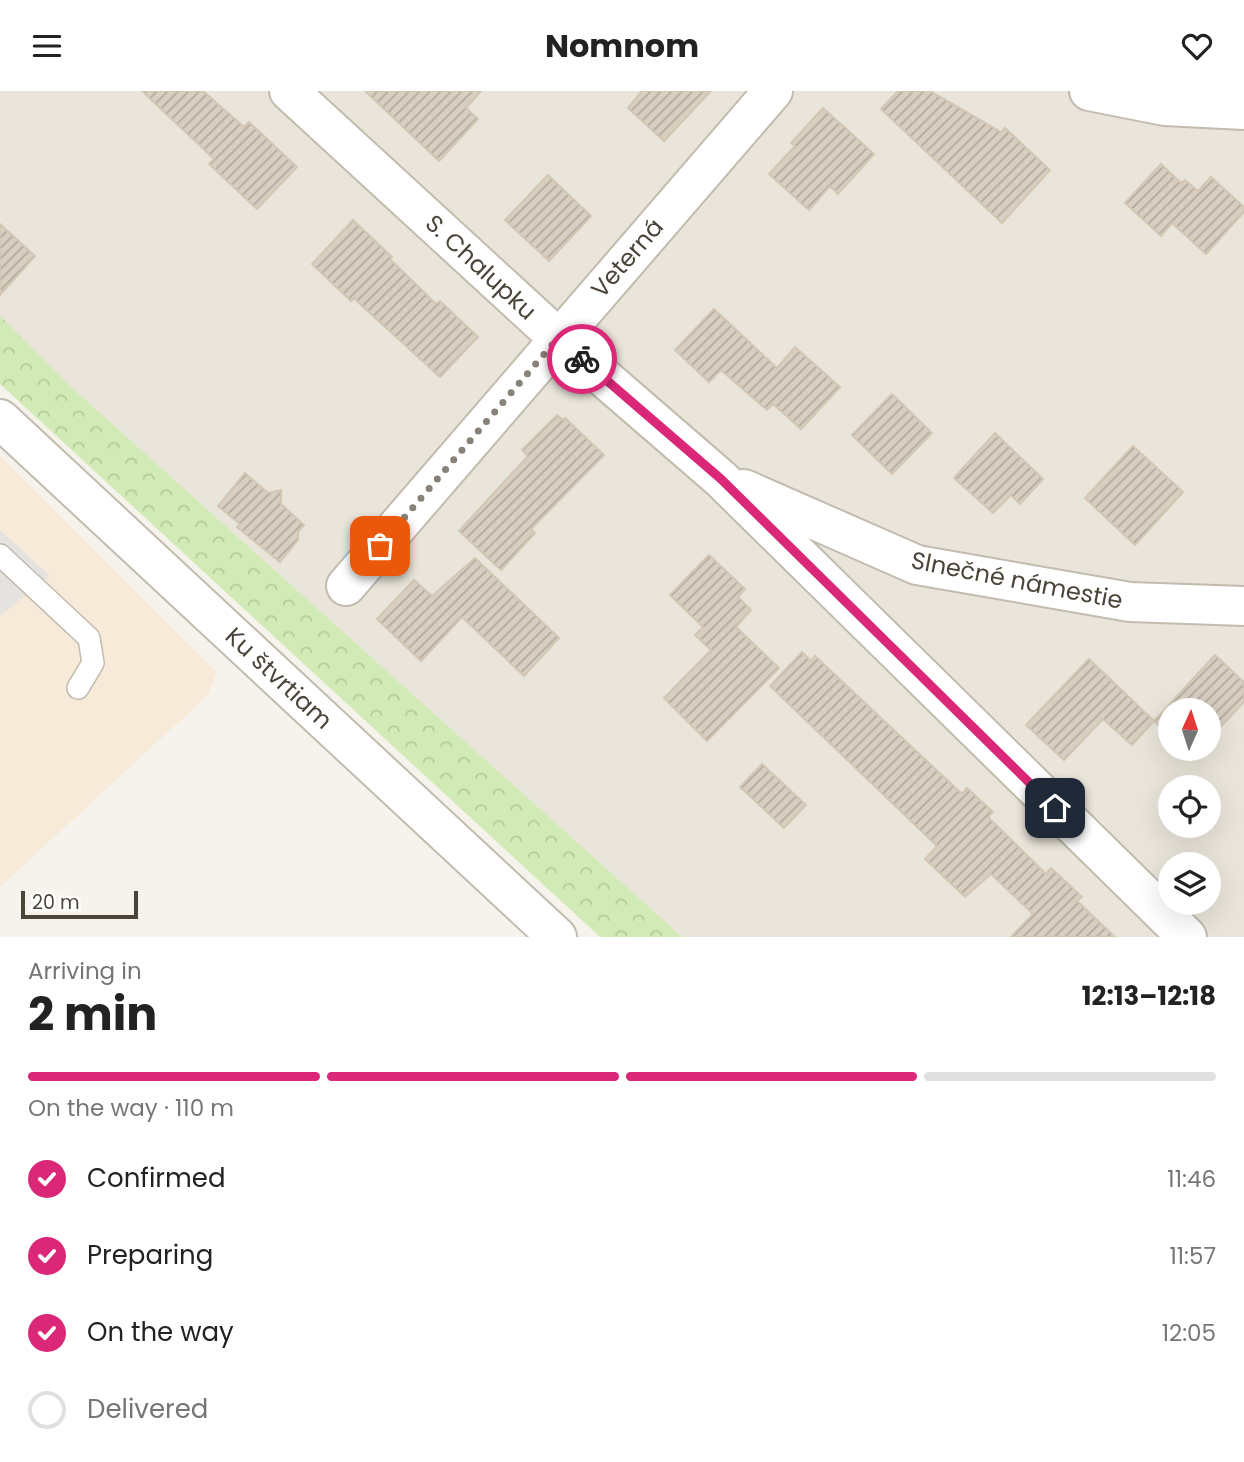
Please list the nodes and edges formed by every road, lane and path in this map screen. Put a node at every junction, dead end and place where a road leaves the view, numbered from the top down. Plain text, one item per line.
1 (289, 91) edge
2 (773, 91) edge
3 (1089, 91) edge
4 (1244, 110) edge
5 (558, 338) junction
6 (0, 419) edge
7 (721, 479) junction
8 (0, 555) edge
9 (346, 586) dead end
10 (1244, 606) edge
11 (78, 688) dead end
12 (557, 937) edge
13 (1188, 937) edge

1 - 5 street, S. Chalupku
2 - 5 street, Veterná
3 - 4 street
5 - 7 street, S. Chalupku
5 - 9 street, Veterná
6 - 12 street, Ku štvrtiam
7 - 10 street, Slnečné námestie
7 - 13 street, S. Chalupku
8 - 11 lane

